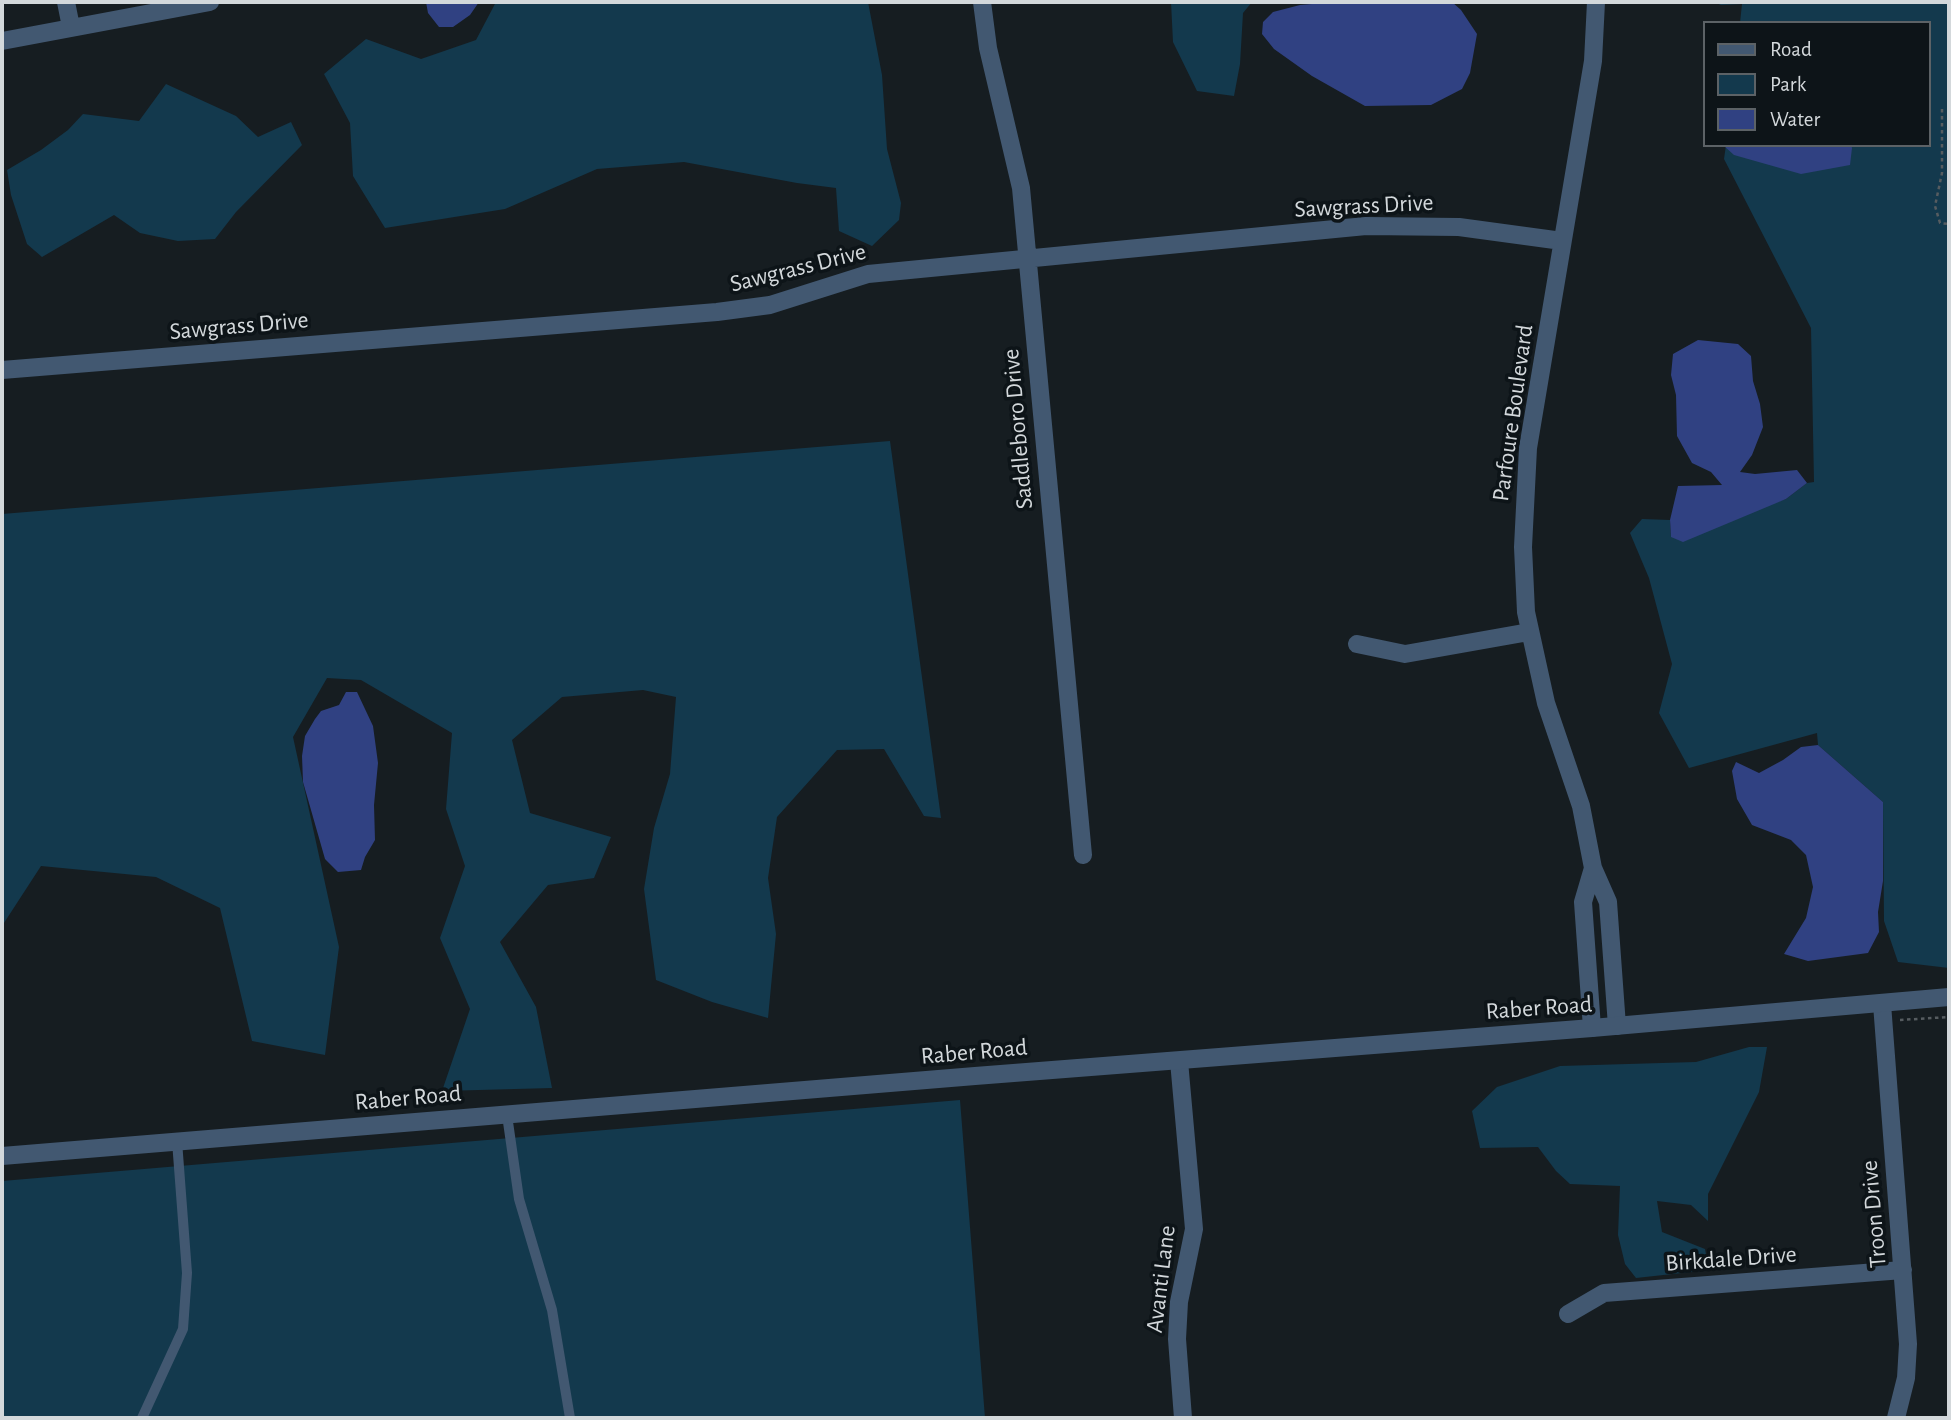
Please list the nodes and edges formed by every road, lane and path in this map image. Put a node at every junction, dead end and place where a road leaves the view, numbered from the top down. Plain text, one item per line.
1 (66, 2) edge
2 (210, 2) edge
3 (982, 2) edge
4 (1596, 2) edge
5 (71, 27) junction
6 (2, 41) edge
7 (1942, 109) dead end
8 (1949, 223) edge
9 (1562, 241) junction
10 (1028, 258) junction
11 (2, 370) edge
12 (1529, 632) junction
13 (1357, 644) dead end
14 (1083, 855) dead end
15 (1593, 868) junction
16 (1949, 998) edge
17 (1882, 1013) junction
18 (1949, 1017) edge
19 (1617, 1026) junction
20 (1592, 1028) junction
21 (1179, 1061) junction
22 (507, 1115) junction
23 (177, 1141) junction
24 (2, 1156) edge
25 (1903, 1270) junction
26 (1568, 1314) dead end
27 (142, 1418) edge
28 (570, 1418) edge
29 (1183, 1418) edge
30 (1896, 1418) edge

1 - 5 street
2 - 5 street
3 - 10 street, Saddleboro Drive
4 - 9 street, Parfoure Boulevard
5 - 6 street
7 - 8 path
9 - 10 street, Sawgrass Drive
9 - 12 street, Parfoure Boulevard
10 - 11 street, Sawgrass Drive
10 - 14 street, Saddleboro Drive
12 - 13 street
12 - 15 street, Parfoure Boulevard
15 - 19 street, Parfoure Boulevard
15 - 20 street, Parfoure Boulevard
16 - 17 street, Raber Road
17 - 18 path
17 - 19 street, Raber Road
17 - 25 street, Troon Drive
19 - 20 street, Raber Road
20 - 21 street, Raber Road
21 - 22 street, Raber Road
21 - 29 street, Avanti Lane
22 - 23 street, Raber Road
22 - 28 lane
23 - 24 street, Raber Road
23 - 27 lane
25 - 26 street, Birkdale Drive
25 - 30 street, Troon Drive

